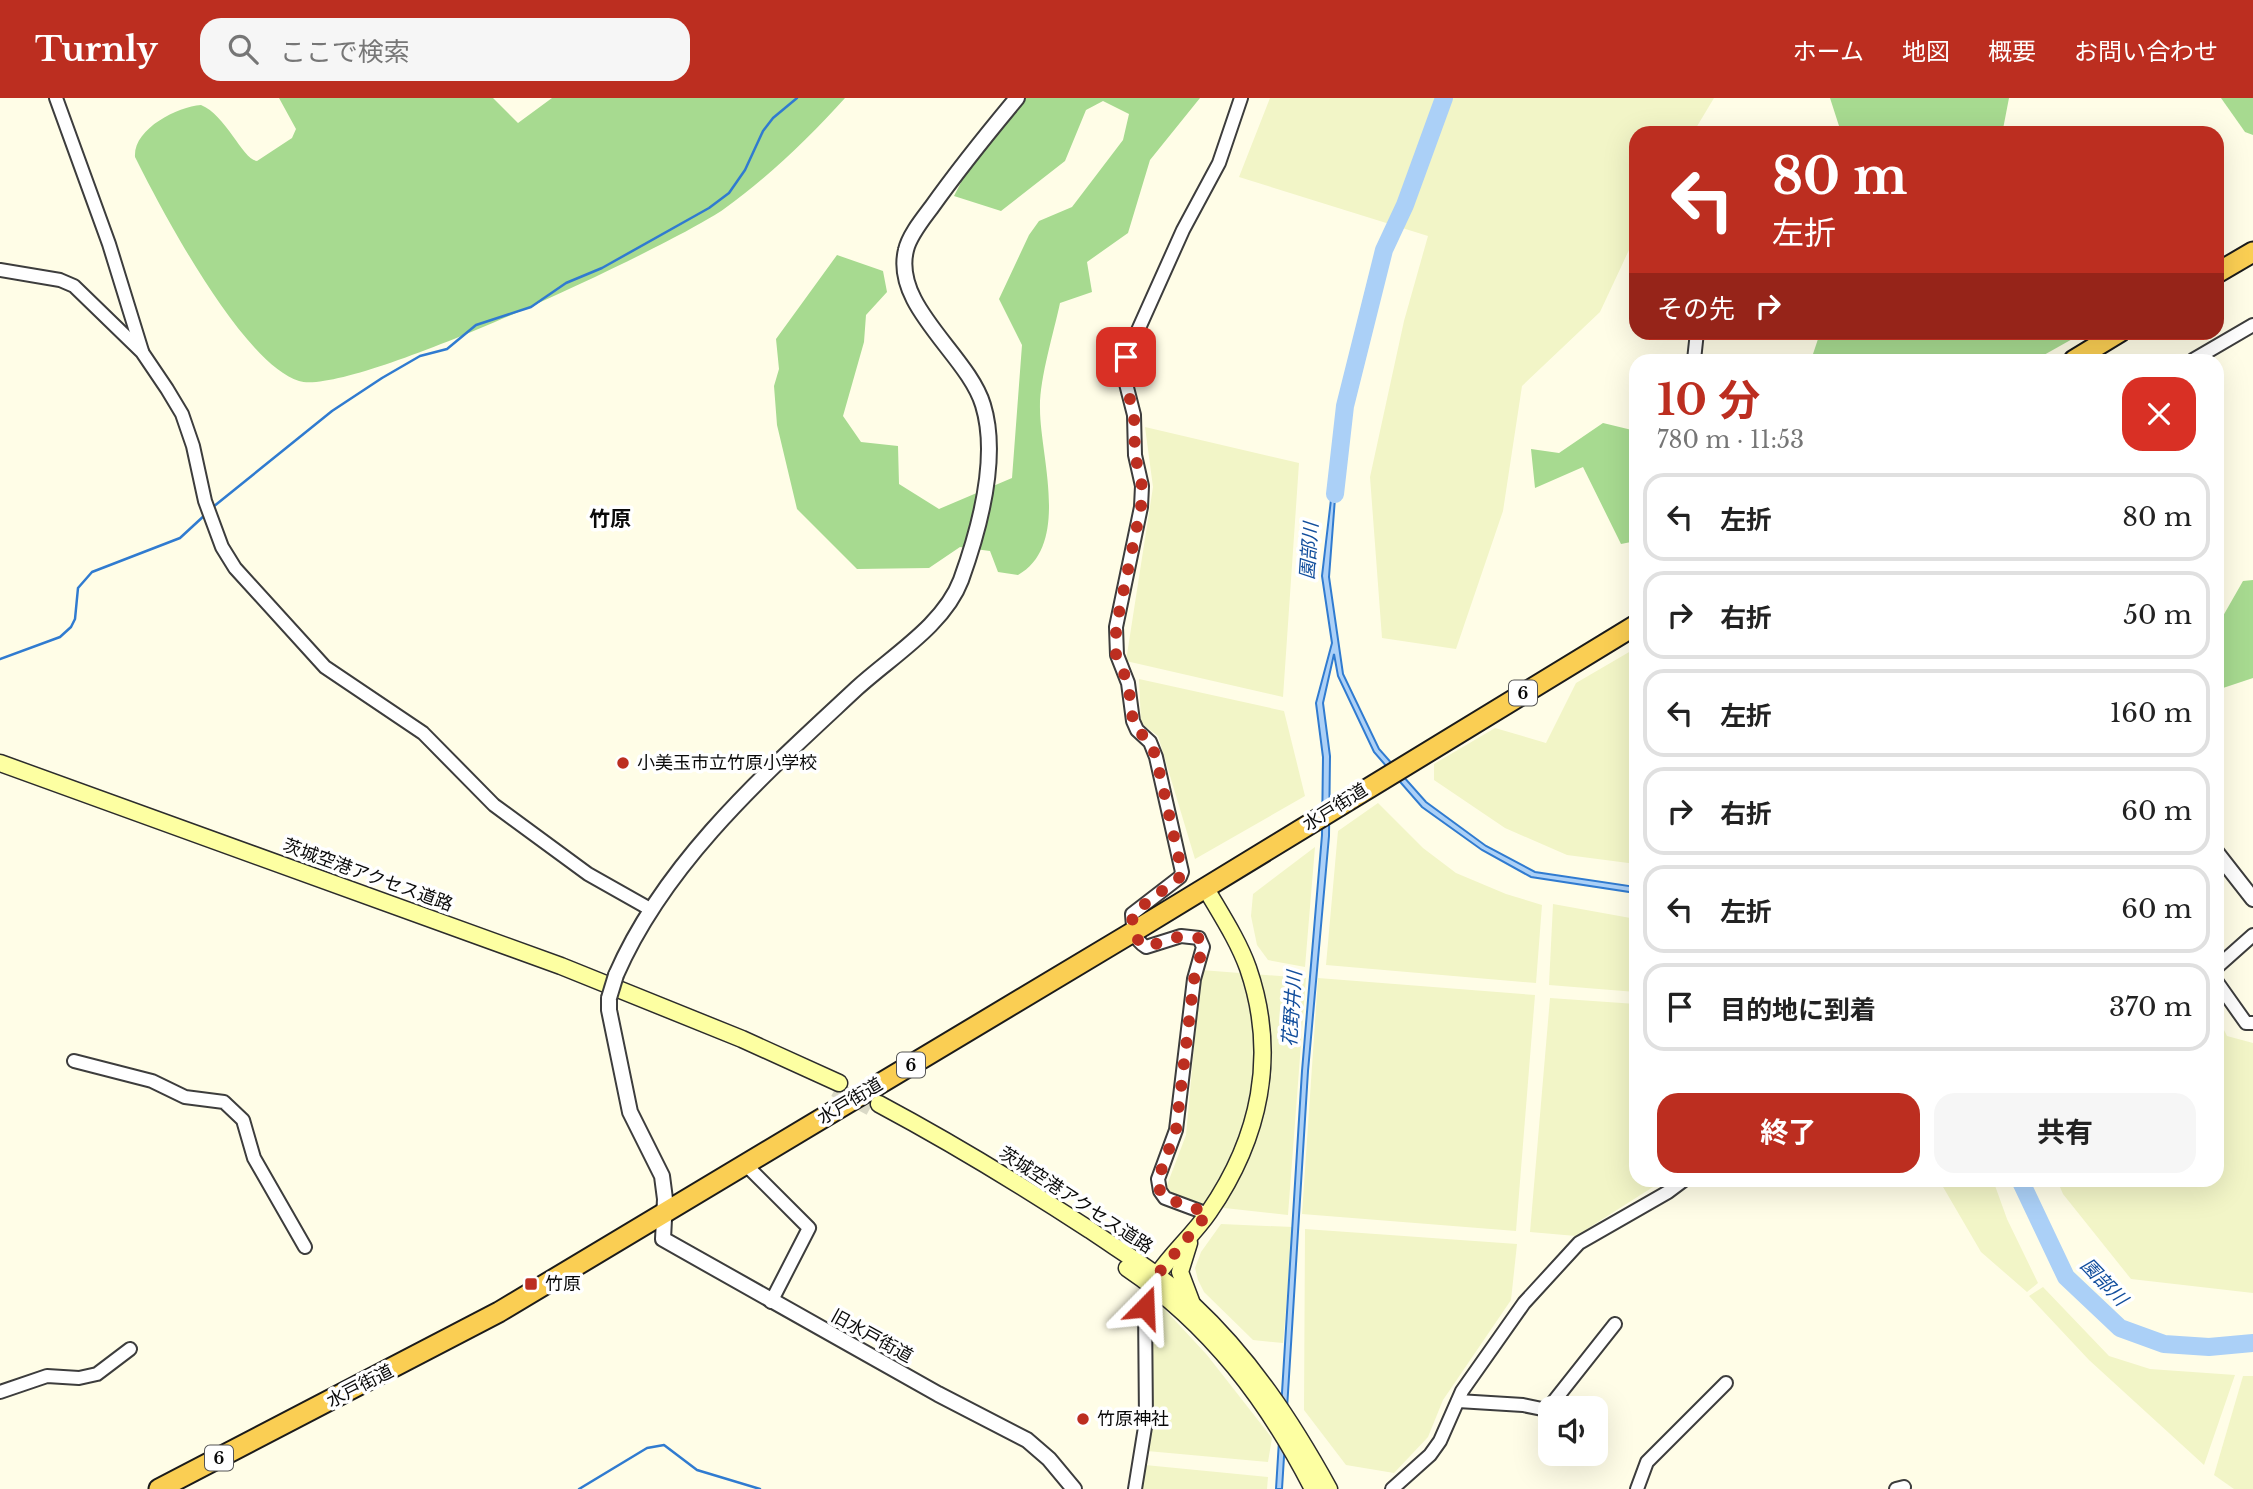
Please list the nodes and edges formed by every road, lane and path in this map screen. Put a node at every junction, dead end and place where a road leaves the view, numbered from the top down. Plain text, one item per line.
1 (56, 98) edge
2 (1017, 98) edge
3 (1241, 98) edge
4 (2253, 252) edge
5 (0, 270) edge
6 (2224, 270) edge
7 (2253, 325) edge
8 (2107, 340) edge
9 (142, 352) junction
10 (2084, 354) edge
11 (2203, 354) edge
12 (1629, 629) edge
13 (0, 763) edge
14 (2224, 862) edge
15 (1205, 887) junction
16 (2253, 899) edge
17 (650, 909) junction
18 (1133, 932) junction
19 (2253, 935) edge
20 (2224, 961) edge
21 (2224, 992) edge
22 (2253, 1023) edge
23 (74, 1061) dead end
24 (837, 1086) tunnel mouth
25 (876, 1106) tunnel mouth
26 (745, 1164) junction
27 (1675, 1187) edge
28 (1208, 1213) junction
29 (663, 1215) junction
30 (1196, 1228) junction
31 (305, 1247) dead end
32 (1154, 1280) junction
33 (771, 1302) junction
34 (1192, 1304) junction
35 (1615, 1324) dead end
36 (130, 1349) dead end
37 (1726, 1383) dead end
38 (0, 1392) edge
39 (1458, 1401) junction
40 (159, 1489) edge
41 (1074, 1489) edge
42 (1135, 1489) edge
43 (1313, 1489) edge
44 (1329, 1489) edge
45 (1392, 1489) edge
46 (1637, 1489) edge

1 - 9 street
2 - 17 street
3 - 18 street
4 - 6 highway
5 - 9 street
7 - 11 street
8 - 10 highway
9 - 17 street
12 - 15 highway, 水戸街道 / 6
13 - 24 main road, 茨城空港アクセス道路
14 - 16 street
15 - 18 highway, 水戸街道 / 6
15 - 28 main road
17 - 29 street, bridge
18 - 26 highway, 水戸街道 / 6
18 - 28 street
19 - 20 street
21 - 22 street
23 - 31 street
25 - 32 main road, 茨城空港アクセス道路
26 - 29 highway, 水戸街道 / 6
26 - 33 street
27 - 39 street
28 - 30 main road
29 - 33 street, 旧水戸街道
29 - 40 highway, 水戸街道 / 6
30 - 32 main road
30 - 34 main road
32 - 34 main road, 茨城空港アクセス道路
32 - 42 street
32 - 43 main road, 茨城空港アクセス道路
33 - 41 street, 旧水戸街道
34 - 44 main road, 茨城空港アクセス道路
35 - 39 street
36 - 38 street
37 - 46 street
39 - 45 street

